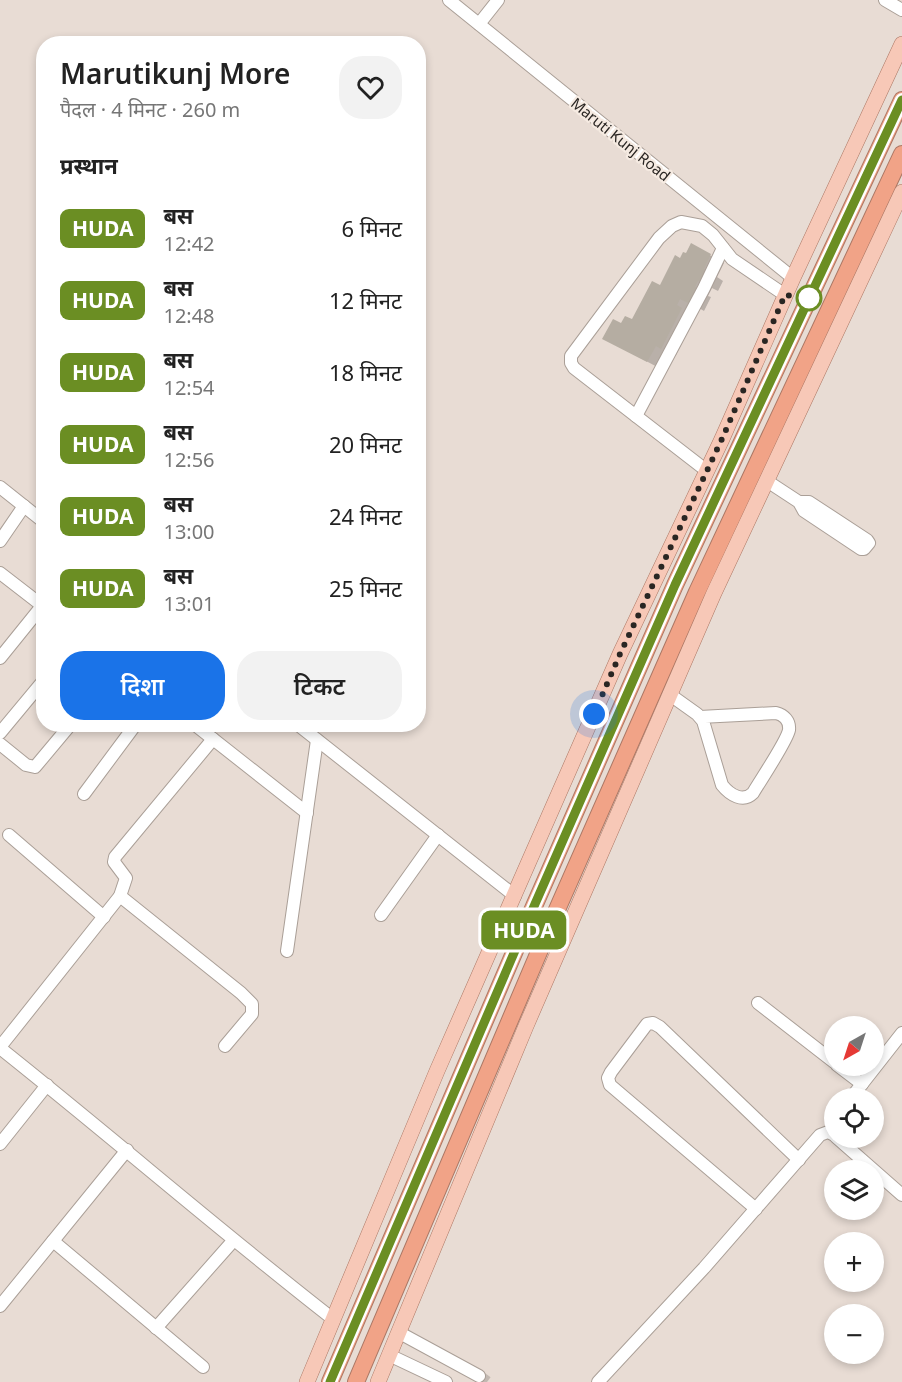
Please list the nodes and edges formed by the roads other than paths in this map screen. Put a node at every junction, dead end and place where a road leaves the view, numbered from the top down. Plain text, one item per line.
1 (449, 0) edge
2 (498, 0) edge
3 (885, 0) edge
4 (902, 10) edge
5 (479, 24) junction
6 (902, 44) edge
7 (902, 100) edge
8 (902, 154) edge
9 (902, 192) edge
10 (723, 248) junction
11 (793, 278) junction
12 (785, 295) junction
13 (636, 416) junction
14 (707, 471) junction
15 (767, 481) junction
16 (0, 487) edge
17 (799, 502) junction
18 (24, 506) junction
19 (36, 516) edge
20 (0, 542) edge
21 (0, 574) edge
22 (36, 601) edge
23 (36, 614) edge
24 (0, 658) edge
25 (36, 690) edge
26 (669, 694) junction
27 (700, 717) junction
28 (64, 732) edge
29 (130, 732) edge
30 (204, 732) edge
31 (307, 732) edge
32 (0, 733) edge
33 (213, 740) junction
34 (317, 740) junction
35 (0, 744) edge
36 (84, 794) dead end
37 (307, 813) junction
38 (9, 835) dead end
39 (438, 835) junction
40 (120, 896) junction
41 (515, 896) junction
42 (381, 915) dead end
43 (104, 917) junction
44 (287, 951) dead end
45 (758, 1003) dead end
46 (902, 1033) edge
47 (225, 1046) dead end
48 (0, 1047) edge
49 (824, 1055) edge
50 (852, 1076) edge
51 (862, 1084) junction
52 (47, 1085) junction
53 (859, 1088) edge
54 (824, 1141) edge
55 (0, 1144) edge
56 (847, 1148) edge
57 (127, 1150) junction
58 (800, 1160) junction
59 (902, 1195) edge
60 (756, 1209) junction
61 (53, 1241) junction
62 (233, 1241) junction
63 (0, 1306) edge
64 (333, 1319) junction
65 (156, 1328) junction
66 (398, 1332) junction
67 (389, 1354) junction
68 (202, 1367) dead end
69 (479, 1376) dead end
70 (307, 1382) edge
71 (330, 1382) edge
72 (356, 1382) edge
73 (378, 1382) edge
74 (446, 1382) edge
75 (597, 1382) edge

1 - 5 street, Maruti Kunj Road
2 - 5 street
3 - 4 street
5 - 11 street, Maruti Kunj Road
6 - 11 main road
7 - 71 highway
8 - 72 highway
9 - 15 main road
10 - 12 street
10 - 13 street
10 - 13 street
11 - 12 main road
12 - 14 main road
13 - 14 street
14 - 41 main road
15 - 17 street
15 - 26 main road
16 - 18 street
17 - 17 street
18 - 19 street
18 - 20 street
21 - 22 street
23 - 24 street
25 - 32 street
26 - 27 street
26 - 66 main road
27 - 27 street
28 - 35 street
29 - 36 street
30 - 33 street
31 - 34 street
33 - 37 street
33 - 40 street
34 - 37 street
34 - 39 street
37 - 44 street
38 - 43 street
39 - 41 street
39 - 42 street
40 - 43 street
40 - 47 street
41 - 64 main road
43 - 48 street
45 - 49 street
46 - 51 street
48 - 52 street
50 - 51 street
51 - 53 street
52 - 55 street
52 - 57 street
54 - 58 street
56 - 59 street
57 - 61 street
57 - 62 street
58 - 60 street
58 - 60 street
60 - 75 street
61 - 63 street
61 - 65 street
62 - 64 street
62 - 65 street
64 - 70 main road
65 - 68 street
66 - 67 main road
66 - 69 street
67 - 73 main road
67 - 74 street

